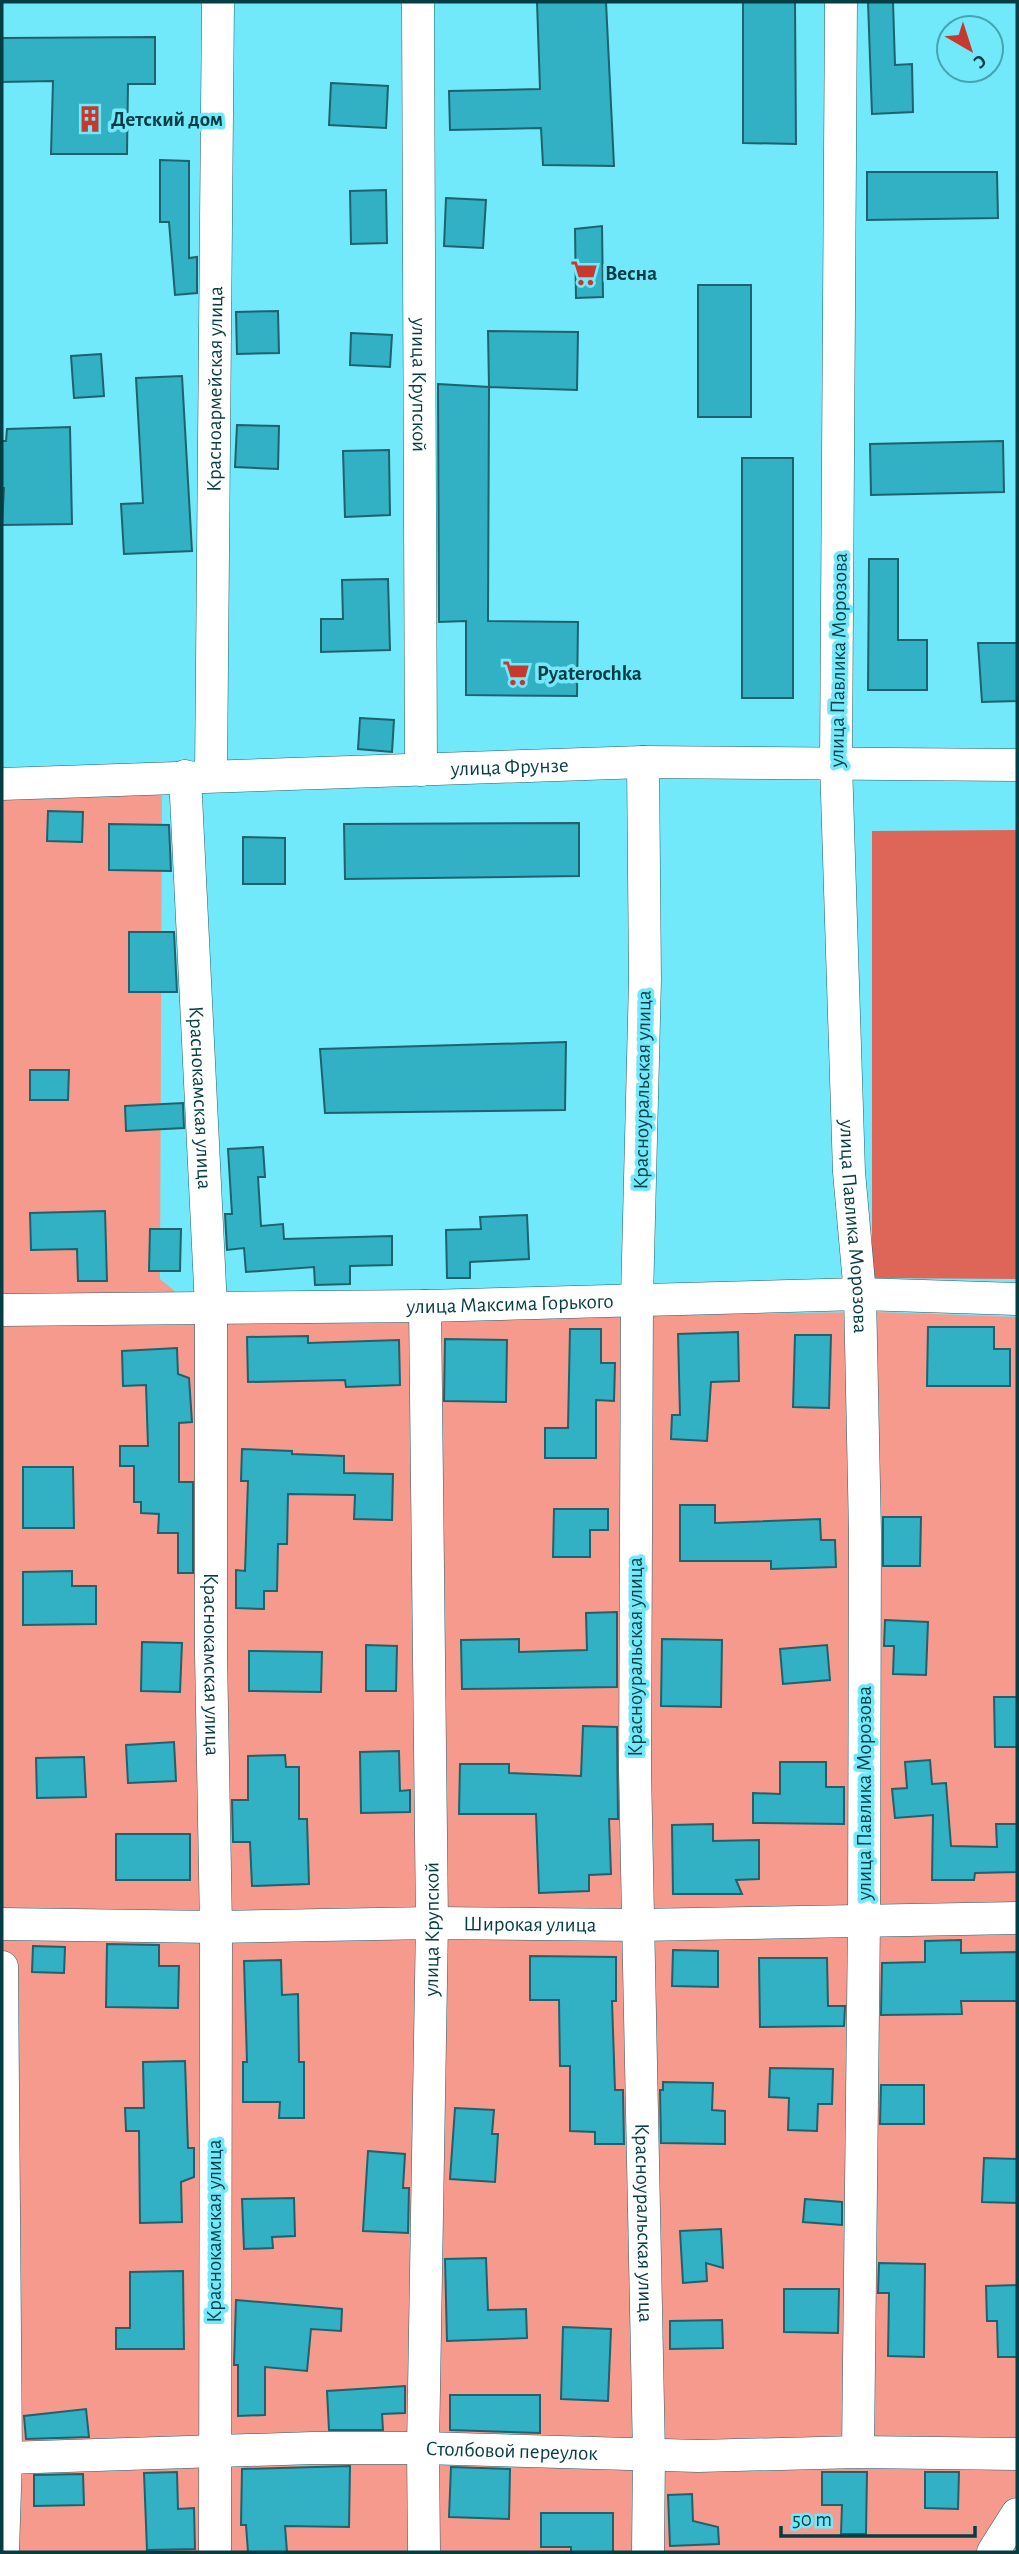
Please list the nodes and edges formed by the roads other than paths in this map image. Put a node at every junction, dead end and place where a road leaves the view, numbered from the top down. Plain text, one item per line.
1 (218, 2) edge
2 (418, 2) edge
3 (841, 2) edge
4 (643, 762) junction
5 (836, 763) junction
6 (1017, 765) edge
7 (421, 770) junction
8 (198, 776) junction
9 (2, 784) edge
10 (860, 1294) junction
11 (1017, 1298) edge
12 (637, 1299) junction
13 (425, 1306) junction
14 (211, 1307) junction
15 (2, 1310) edge
16 (1017, 1918) edge
17 (864, 1921) junction
18 (432, 1923) junction
19 (2, 1924) edge
20 (638, 1925) junction
21 (216, 1927) junction
22 (2, 1967) edge
23 (424, 2448) junction
24 (214, 2451) junction
25 (858, 2452) junction
26 (1017, 2454) edge
27 (649, 2455) junction
28 (6, 2458) junction
29 (1017, 2514) edge
30 (3, 2552) edge
31 (215, 2552) edge
32 (424, 2552) edge
33 (648, 2552) edge
34 (993, 2552) edge

1 - 8 street, Красноармейская улица
2 - 7 street, улица Крупской
3 - 5 street, улица Павлика Морозова
4 - 5 street, улица Фрунзе
4 - 7 street, улица Фрунзе
4 - 12 street, Красноуральская улица
5 - 6 street, улица Фрунзе
5 - 10 street, улица Павлика Морозова
7 - 8 street, улица Фрунзе
8 - 9 street, улица Фрунзе
8 - 14 street, Краснокамская улица
10 - 11 street, улица Максима Горького
10 - 12 street, улица Максима Горького
10 - 17 street, улица Павлика Морозова
12 - 13 street, улица Максима Горького
12 - 20 street, Красноуральская улица
13 - 14 street, улица Максима Горького
13 - 18 street, улица Крупской
14 - 15 street, улица Максима Горького
14 - 21 street, Краснокамская улица
16 - 17 street, Широкая улица
17 - 20 street, Широкая улица
17 - 25 street, улица Павлика Морозова
18 - 20 street, Широкая улица
18 - 21 street, Широкая улица
18 - 23 street, улица Крупской
19 - 21 street, Широкая улица
20 - 27 street, Красноуральская улица
21 - 24 street, Краснокамская улица
22 - 28 street
23 - 24 street, Столбовой переулок
23 - 27 street, Столбовой переулок
23 - 32 street, улица Крупской
24 - 28 street, Столбовой переулок
24 - 31 street, Краснокамская улица
25 - 26 street, Столбовой переулок
25 - 27 street, Столбовой переулок
27 - 33 street, Красноуральская улица
28 - 30 street
29 - 34 street

